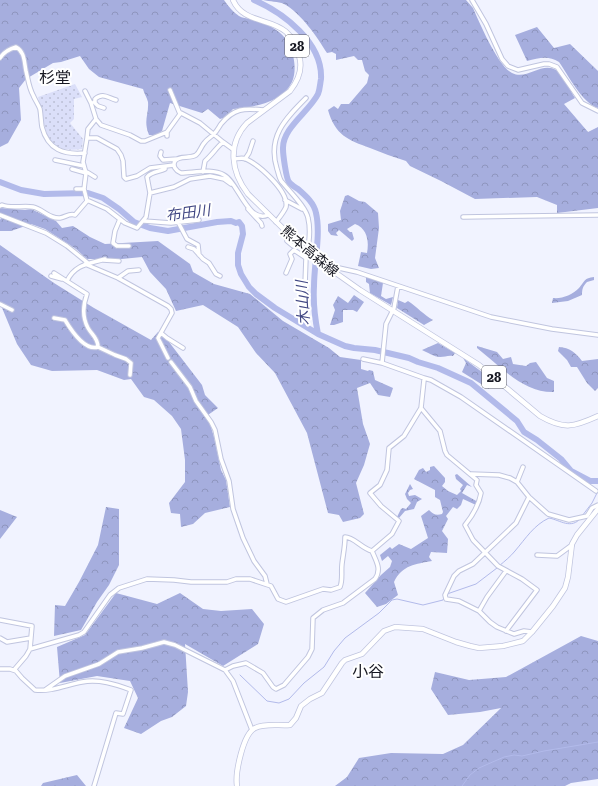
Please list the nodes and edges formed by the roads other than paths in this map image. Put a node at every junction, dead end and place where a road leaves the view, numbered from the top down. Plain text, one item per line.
1 (233, 0) edge
2 (472, 0) edge
3 (0, 58) edge
4 (170, 90) dead end
5 (85, 92) dead end
6 (306, 98) dead end
7 (116, 100) dead end
8 (93, 102) junction
9 (104, 108) dead end
10 (263, 110) junction
11 (598, 111) edge
12 (180, 114) junction
13 (96, 119) junction
14 (213, 133) junction
15 (87, 138) junction
16 (207, 138) junction
17 (223, 142) junction
18 (253, 142) dead end
19 (198, 146) dead end
20 (234, 150) junction
21 (161, 152) dead end
22 (85, 153) junction
23 (177, 159) junction
24 (245, 159) junction
25 (55, 160) dead end
26 (234, 160) junction
27 (174, 165) junction
28 (84, 166) junction
29 (164, 167) junction
30 (72, 169) dead end
31 (203, 172) junction
32 (86, 173) junction
33 (94, 177) dead end
34 (235, 187) junction
35 (84, 189) junction
36 (76, 190) dead end
37 (150, 193) junction
38 (285, 200) junction
39 (86, 201) junction
40 (0, 206) edge
41 (248, 208) junction
42 (306, 212) junction
43 (268, 215) junction
44 (598, 215) edge
45 (0, 216) edge
46 (462, 217) dead end
47 (120, 219) junction
48 (199, 220) dead end
49 (144, 221) junction
50 (178, 222) junction
51 (276, 222) junction
52 (262, 226) dead end
53 (30, 231) dead end
54 (53, 237) junction
55 (287, 241) dead end
56 (297, 243) junction
57 (60, 246) dead end
58 (67, 246) junction
59 (129, 246) dead end
60 (188, 247) dead end
61 (199, 255) junction
62 (308, 255) junction
63 (119, 261) dead end
64 (86, 263) junction
65 (139, 270) dead end
66 (334, 271) junction
67 (286, 273) dead end
68 (52, 275) dead end
69 (220, 276) dead end
70 (118, 278) junction
71 (66, 281) junction
72 (398, 286) junction
73 (0, 304) edge
74 (306, 305) dead end
75 (12, 310) dead end
76 (393, 311) junction
77 (54, 318) dead end
78 (161, 333) junction
79 (598, 335) edge
80 (98, 347) junction
81 (183, 348) dead end
82 (363, 359) dead end
83 (382, 363) junction
84 (130, 376) dead end
85 (424, 378) junction
86 (421, 408) junction
87 (598, 416) edge
88 (523, 467) dead end
89 (470, 473) junction
90 (518, 482) junction
91 (596, 491) dead end
92 (529, 497) junction
93 (598, 505) edge
94 (598, 509) edge
95 (572, 545) junction
96 (372, 550) junction
97 (485, 553) junction
98 (537, 554) dead end
99 (506, 571) junction
100 (267, 584) junction
101 (479, 611) junction
102 (0, 620) edge
103 (506, 631) junction
104 (532, 632) junction
105 (0, 638) edge
106 (31, 638) junction
107 (30, 649) junction
108 (0, 669) edge
109 (14, 670) junction
110 (225, 670) junction
111 (45, 690) junction
112 (252, 730) junction
113 (94, 786) edge
114 (237, 786) edge

1 - 10 main road, 熊本高森線 / 28
2 - 11 street
3 - 22 street
4 - 12 street
5 - 8 street
6 - 42 street
7 - 8 street
8 - 9 street
8 - 13 street
10 - 14 street
10 - 20 main road, 熊本高森線 / 28
12 - 13 street
12 - 14 street
13 - 15 street
14 - 16 street
14 - 17 street
15 - 22 street
15 - 29 street
16 - 19 street
16 - 23 street
17 - 20 street
17 - 31 street
18 - 24 street
20 - 26 main road, 熊本高森線 / 28
21 - 23 street
22 - 28 street
23 - 27 street
24 - 26 street
24 - 38 street
25 - 28 street
26 - 43 main road, 熊本高森線 / 28
27 - 29 street
27 - 31 street
28 - 32 street
29 - 37 street
30 - 32 street
31 - 34 street
32 - 33 street
32 - 35 street
34 - 37 street
34 - 41 street
35 - 36 street
35 - 39 street
37 - 49 street
38 - 42 street
38 - 51 street
39 - 40 street
39 - 47 street
41 - 43 street
41 - 52 street
42 - 62 street
43 - 51 main road, 熊本高森線 / 28
44 - 46 street
45 - 54 street
47 - 49 street
47 - 59 street
48 - 50 street
49 - 50 street
50 - 61 street
51 - 56 main road, 熊本高森線 / 28
53 - 54 street
54 - 58 street
55 - 56 street
56 - 62 main road, 熊本高森線 / 28
57 - 58 street
58 - 64 street
60 - 61 street
61 - 69 street
62 - 66 main road, 熊本高森線 / 28
62 - 67 street
62 - 74 street
63 - 64 street
64 - 70 street
64 - 71 street
65 - 70 street
66 - 72 street
66 - 76 main road, 熊本高森線 / 28
68 - 71 street
70 - 78 street
71 - 80 street
72 - 76 street
72 - 79 street
73 - 75 street
76 - 83 street
76 - 87 main road, 熊本高森線 / 28
77 - 80 street
78 - 81 street
78 - 100 street
80 - 84 street
82 - 83 street
83 - 85 street
85 - 86 street
85 - 91 street
86 - 89 street
86 - 96 street
88 - 90 street
89 - 90 street
89 - 97 street
90 - 92 street
92 - 93 street
92 - 97 street
94 - 95 main road
95 - 98 street
95 - 104 main road
96 - 100 street
96 - 110 street
97 - 99 street
97 - 101 street
99 - 101 street
99 - 103 street
100 - 107 street
101 - 103 street
102 - 106 street
103 - 104 street
104 - 112 main road
105 - 106 street
106 - 107 street
107 - 109 street
108 - 109 street
109 - 111 street
110 - 111 street
110 - 112 street
111 - 113 street
112 - 114 main road

